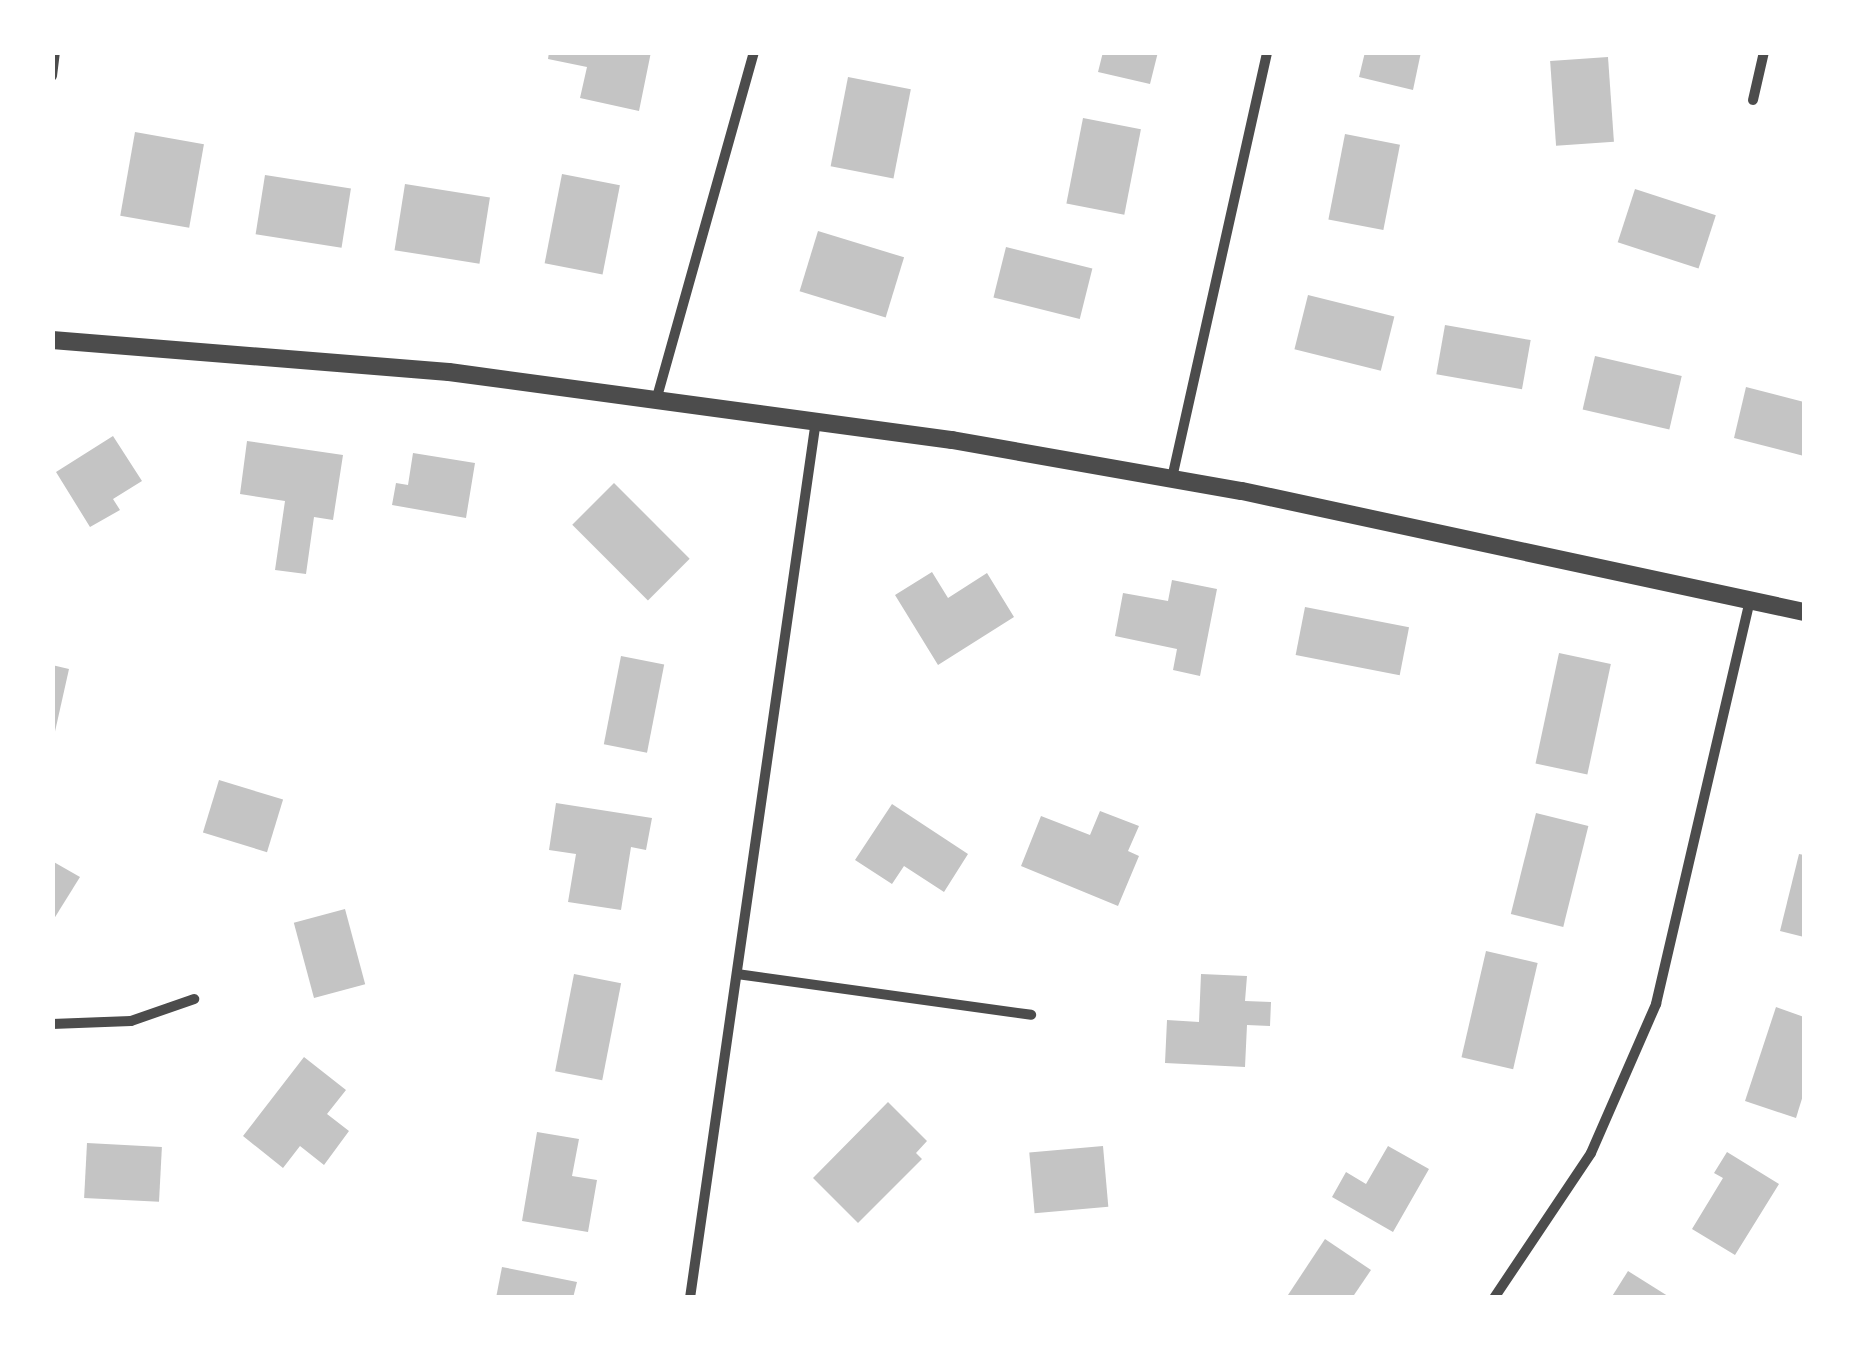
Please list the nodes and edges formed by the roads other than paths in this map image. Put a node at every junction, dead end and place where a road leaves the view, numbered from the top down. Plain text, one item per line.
1 (54, 52) edge
2 (754, 52) edge
3 (1268, 52) edge
4 (1764, 52) edge
5 (52, 76) edge
6 (1753, 100) dead end
7 (52, 340) edge
8 (657, 397) junction
9 (816, 420) junction
10 (1172, 478) junction
11 (1750, 600) junction
12 (1804, 612) edge
13 (737, 974) junction
14 (194, 999) dead end
15 (1031, 1015) dead end
16 (52, 1024) edge
17 (690, 1298) edge
18 (1494, 1298) edge

1 - 5 street
2 - 8 street
3 - 10 street
4 - 6 street
7 - 8 street
8 - 9 street
9 - 10 street
9 - 13 street
10 - 11 street
11 - 12 street
11 - 18 street
13 - 15 street
13 - 17 street
14 - 16 street

